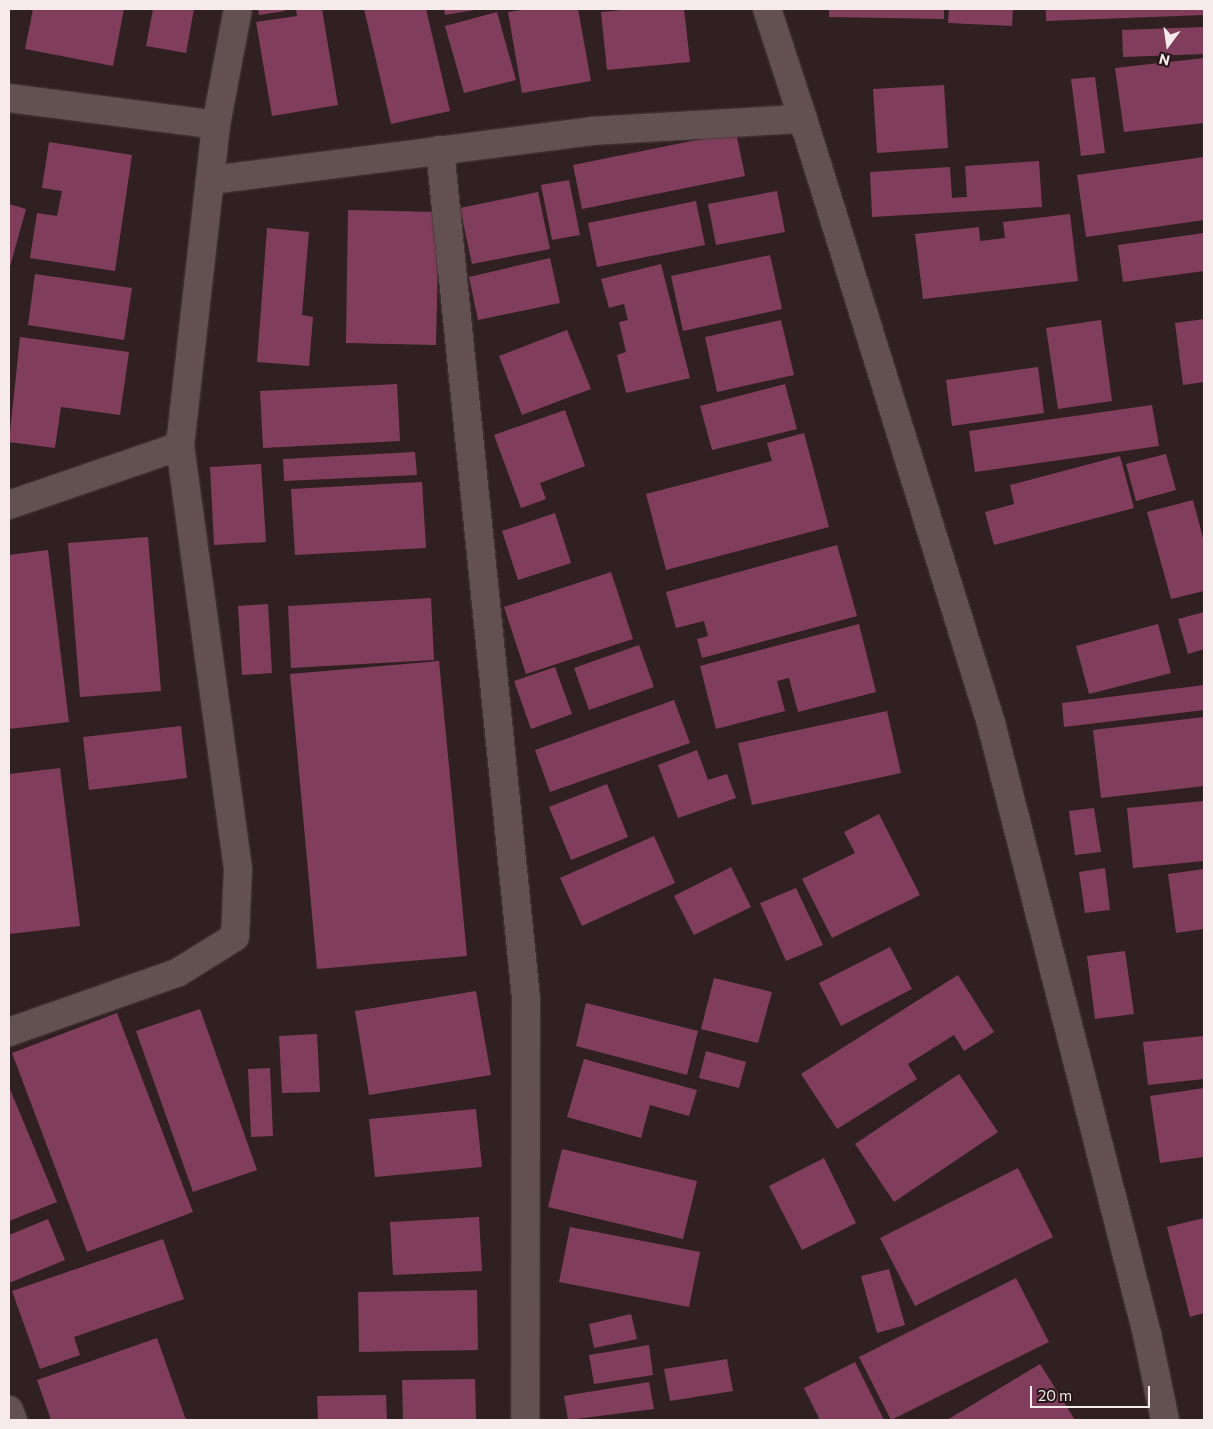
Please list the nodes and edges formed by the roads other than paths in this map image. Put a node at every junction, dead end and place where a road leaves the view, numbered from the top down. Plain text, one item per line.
1 (238, 9) edge
2 (767, 9) edge
3 (9, 98) edge
4 (803, 119) junction
5 (216, 125) junction
6 (440, 150) junction
7 (210, 180) junction
8 (180, 446) junction
9 (9, 505) edge
10 (9, 1032) edge
11 (9, 1410) edge
12 (13, 1420) edge
13 (525, 1420) edge
14 (1165, 1420) edge

1 - 5 street
2 - 4 street
3 - 5 street
4 - 6 street
4 - 14 street
5 - 7 street
6 - 7 street
6 - 13 street
7 - 8 street
8 - 9 street
8 - 10 street
11 - 12 street

